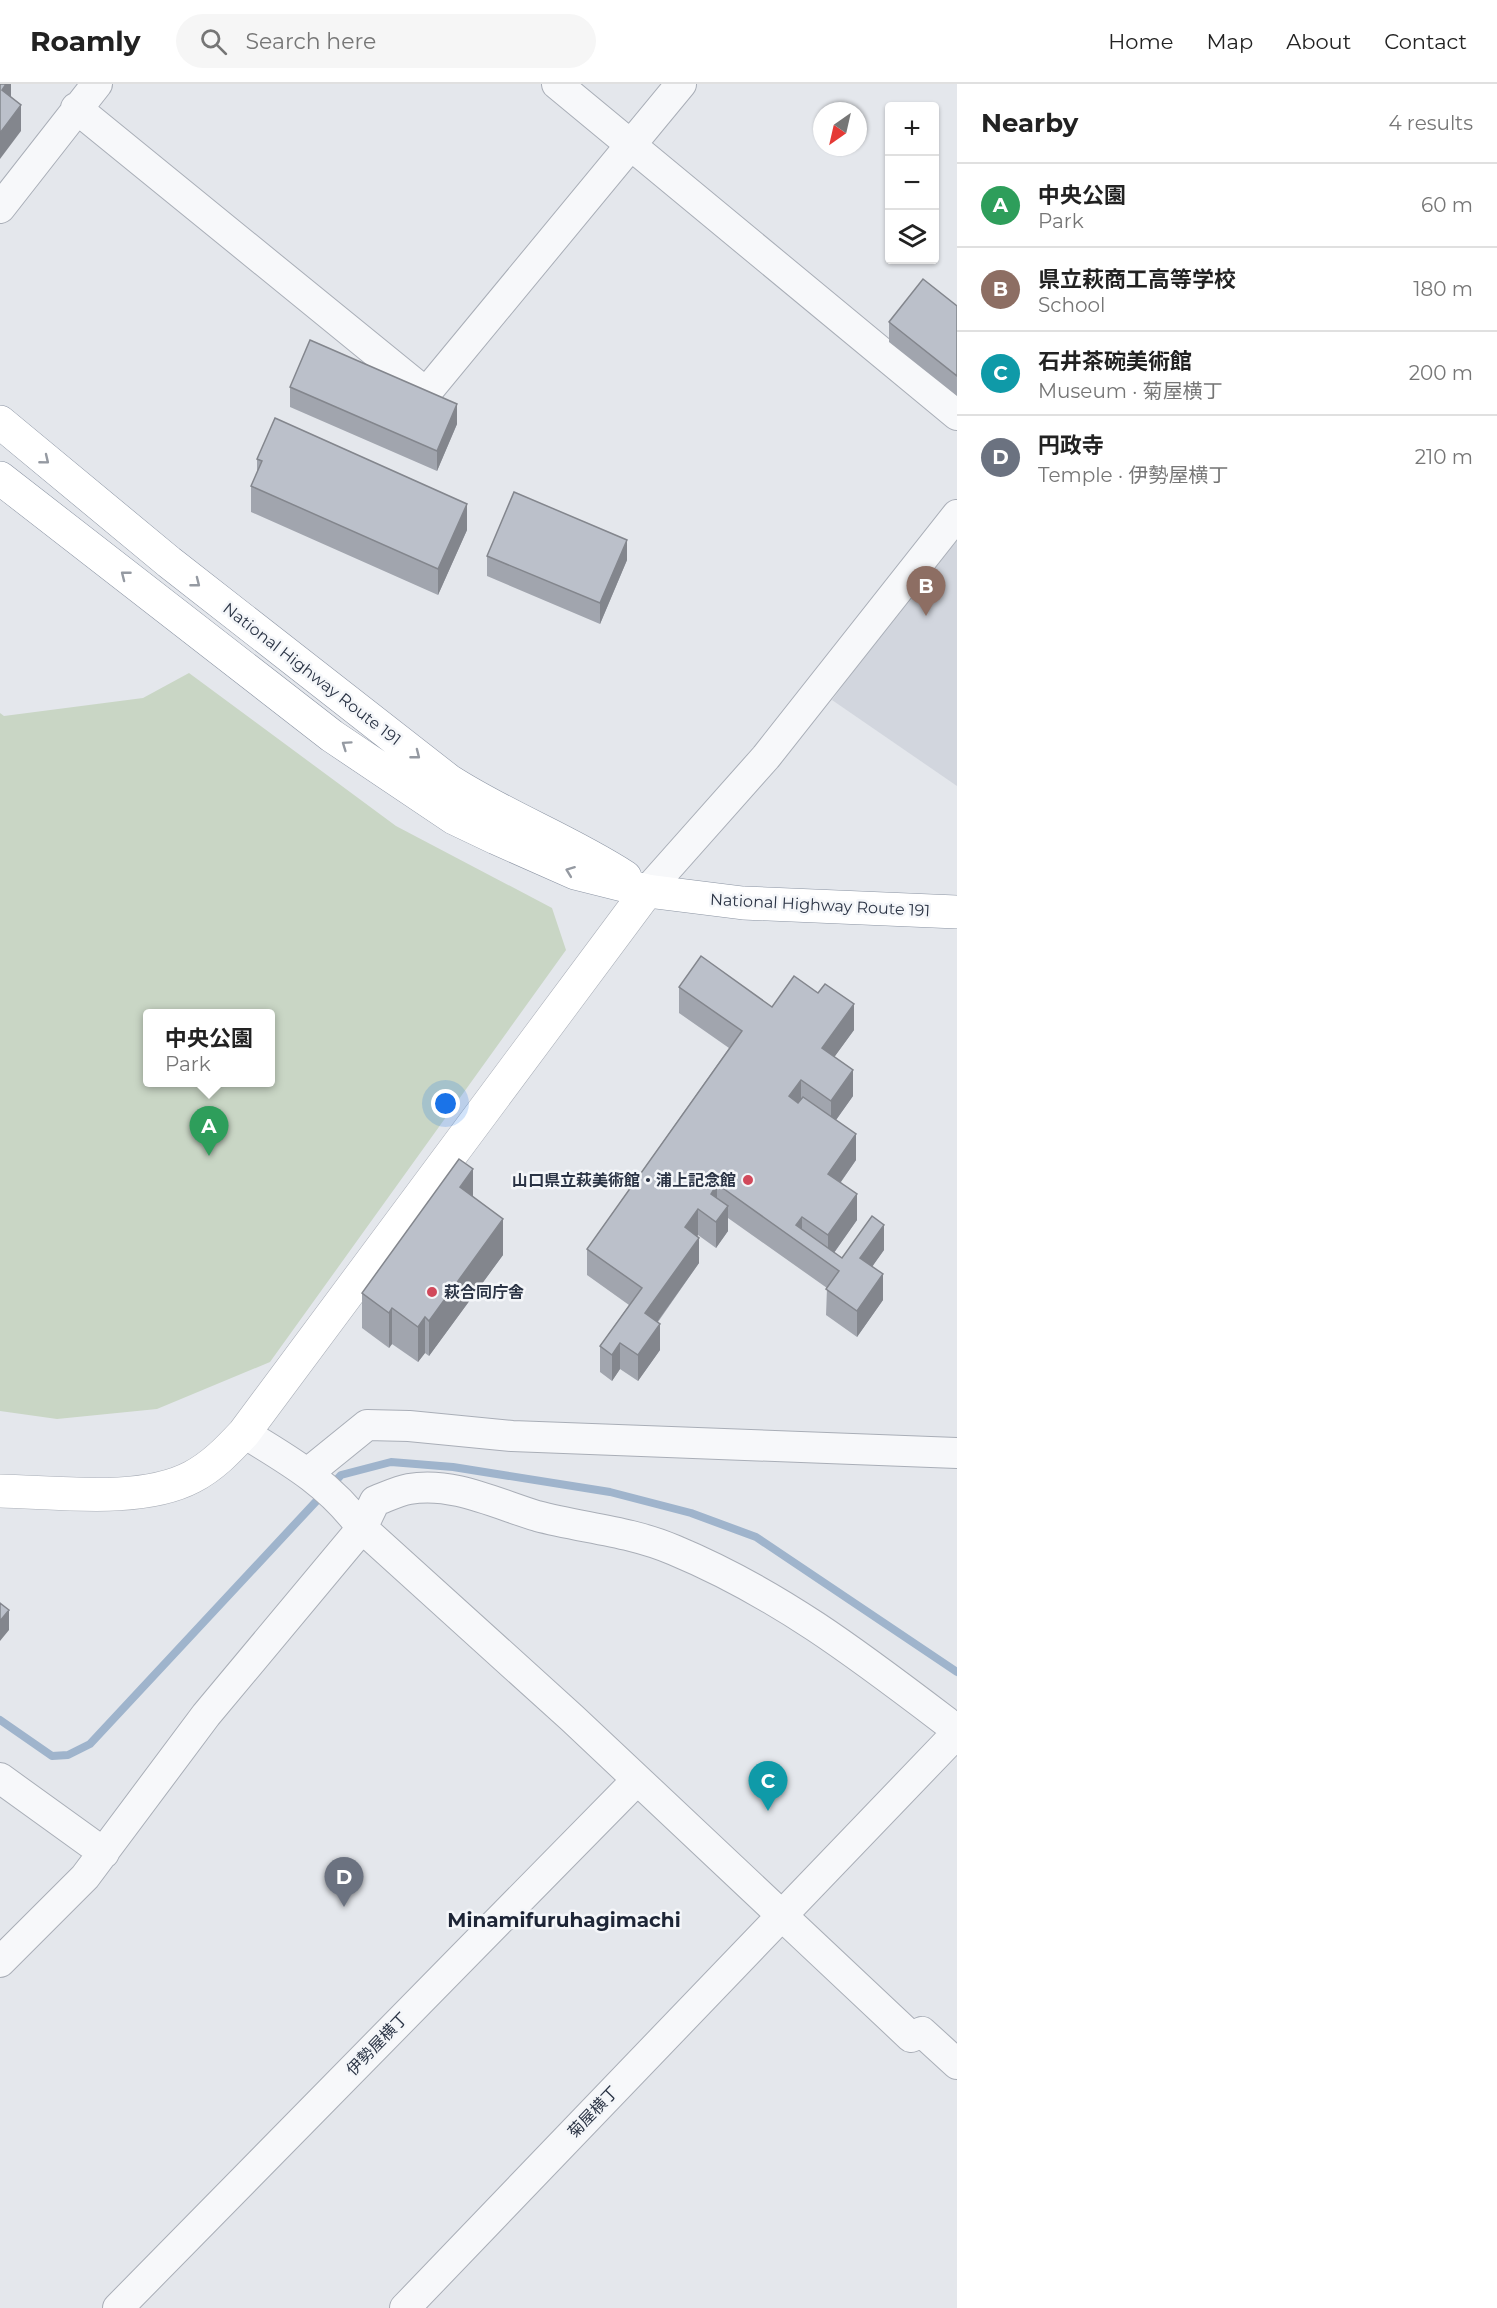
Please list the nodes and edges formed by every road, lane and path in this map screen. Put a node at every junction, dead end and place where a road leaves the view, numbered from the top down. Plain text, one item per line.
1 (97, 84) edge
2 (557, 84) edge
3 (681, 84) edge
4 (76, 108) junction
5 (630, 145) junction
6 (0, 208) edge
7 (957, 415) edge
8 (0, 423) edge
9 (0, 478) edge
10 (957, 515) edge
11 (647, 891) junction
12 (957, 912) edge
13 (244, 1433) junction
14 (957, 1453) edge
15 (315, 1478) junction
16 (0, 1491) edge
17 (362, 1528) junction
18 (957, 1732) edge
19 (0, 1778) edge
20 (636, 1780) junction
21 (104, 1852) junction
22 (781, 1917) junction
23 (0, 1962) edge
24 (957, 2064) edge
25 (118, 2308) edge
26 (405, 2308) edge

1 - 4 street
2 - 5 street
3 - 5 street
4 - 5 street
4 - 6 street
5 - 7 street
8 -> 11 main road, National Highway Route 191
11 -> 9 main road, National Highway Route 191
10 - 11 street
11 - 12 main road, National Highway Route 191
11 - 13 main road
13 - 15 street
13 - 16 main road
14 - 15 street
15 - 17 street
17 - 18 street
17 - 20 street
17 - 21 street
18 - 22 street, 菊屋横丁
19 - 21 street
20 - 22 street
20 - 25 street, 伊勢屋横丁
21 - 23 street
22 - 24 street
22 - 26 street, 菊屋横丁

